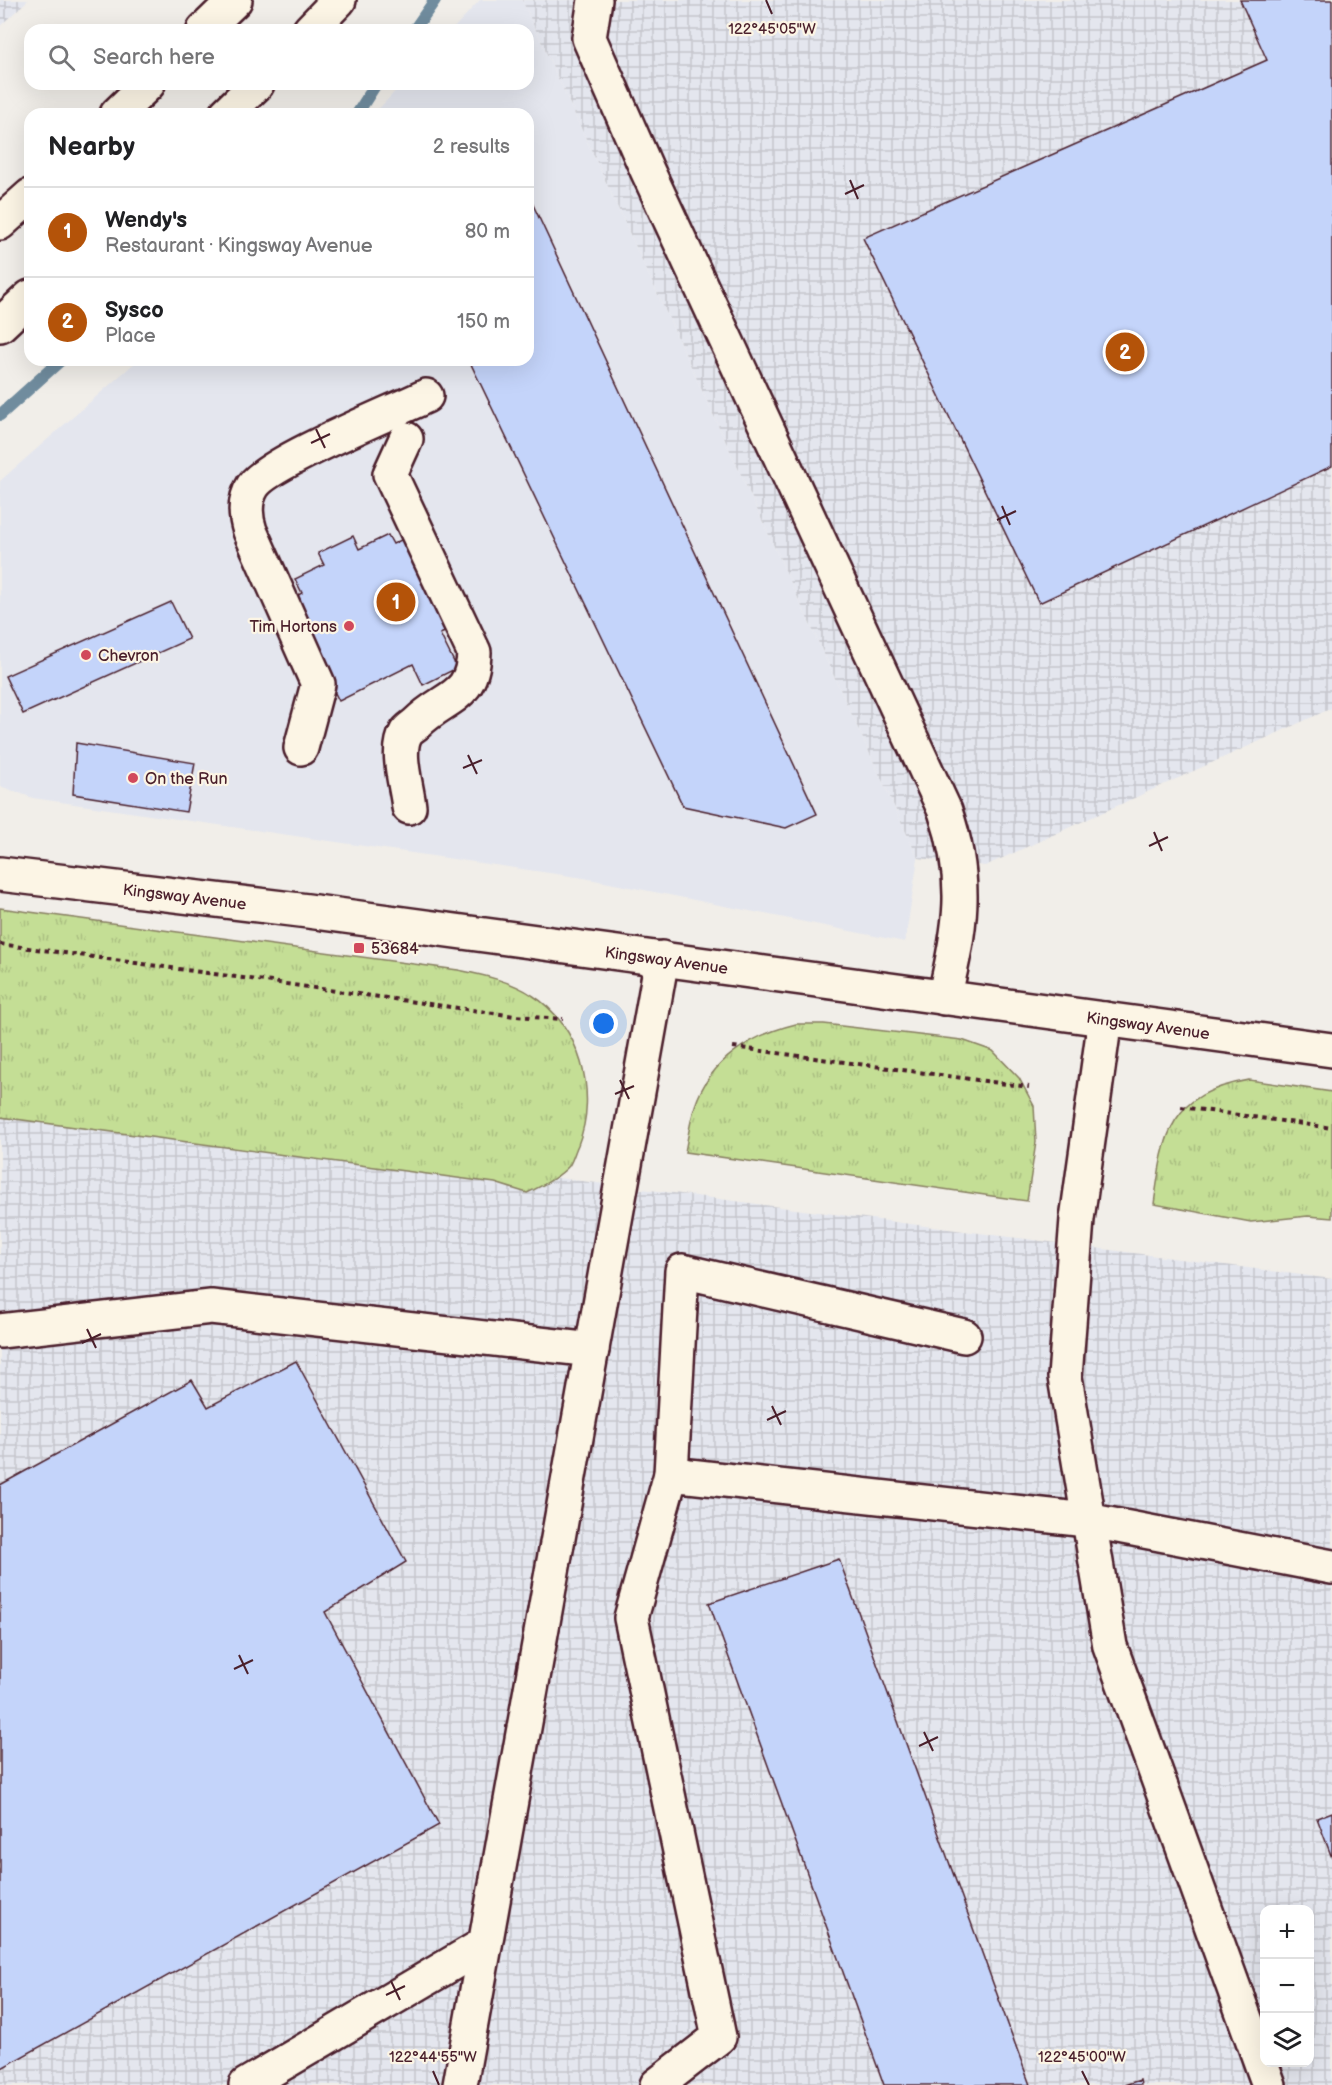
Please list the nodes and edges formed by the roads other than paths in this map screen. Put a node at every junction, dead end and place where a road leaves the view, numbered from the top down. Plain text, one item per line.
1 (235, 0) edge
2 (339, 0) edge
3 (595, 0) edge
4 (210, 24) edge
5 (316, 24) edge
6 (142, 90) edge
7 (251, 90) edge
8 (123, 108) edge
9 (232, 108) edge
10 (24, 201) edge
11 (0, 223) edge
12 (24, 303) edge
13 (0, 325) edge
14 (426, 396) dead end
15 (406, 439) dead end
16 (302, 748) dead end
17 (409, 807) dead end
18 (0, 874) edge
19 (662, 958) junction
20 (944, 998) junction
21 (1105, 1019) junction
22 (1332, 1050) edge
23 (0, 1330) edge
24 (964, 1336) dead end
25 (592, 1350) junction
26 (671, 1474) junction
27 (1088, 1520) junction
28 (1332, 1567) edge
29 (485, 1944) junction
30 (246, 2085) edge
31 (460, 2085) edge
32 (657, 2085) edge
33 (1269, 2085) edge

1 - 4 main road
2 - 5 main road
3 - 20 main road
6 - 8 main road
7 - 9 main road
10 - 11 main road
12 - 13 main road
14 - 16 main road
15 - 17 main road
18 - 19 main road, Kingsway Avenue
19 - 20 main road, Kingsway Avenue
19 - 25 main road
20 - 21 main road, Kingsway Avenue
21 - 22 main road, Kingsway Avenue
21 - 27 main road
23 - 25 main road
24 - 26 main road
25 - 29 main road
26 - 27 main road
26 - 32 main road
27 - 28 main road
27 - 33 main road
29 - 30 main road
29 - 31 main road

